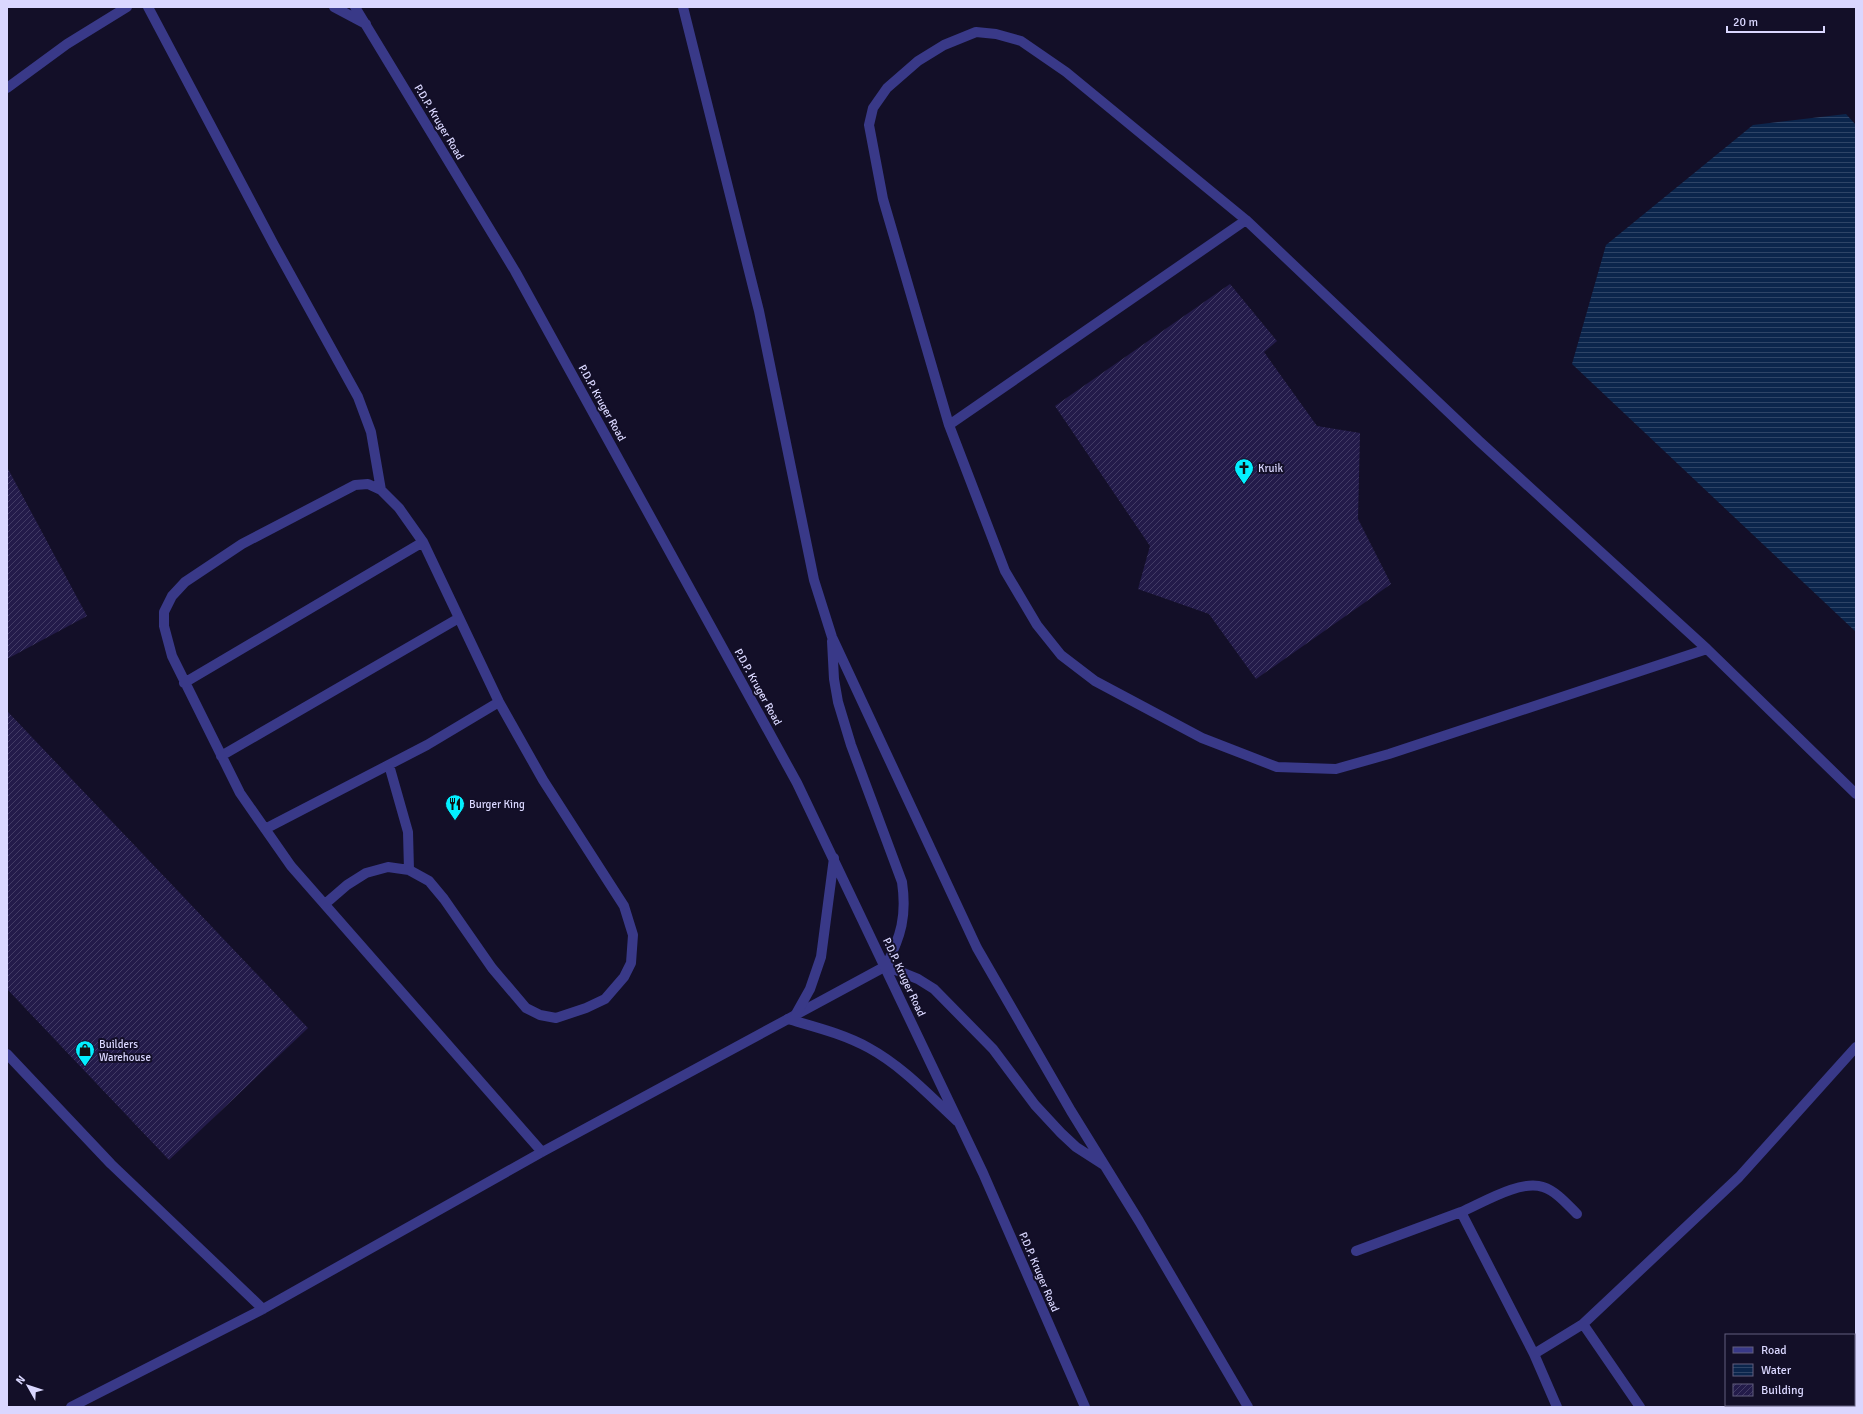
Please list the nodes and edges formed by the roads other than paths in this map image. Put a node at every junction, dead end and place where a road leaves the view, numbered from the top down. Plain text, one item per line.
1 (127, 7) edge
2 (148, 7) edge
3 (334, 7) edge
4 (355, 7) edge
5 (683, 7) edge
6 (366, 24) junction
7 (7, 88) edge
8 (1246, 220) junction
9 (949, 425) junction
10 (381, 490) junction
11 (423, 542) junction
12 (459, 618) junction
13 (832, 637) junction
14 (1707, 649) junction
15 (184, 683) junction
16 (499, 702) junction
17 (221, 756) junction
18 (389, 765) junction
19 (1856, 794) edge
20 (265, 829) junction
21 (834, 858) junction
22 (409, 870) junction
23 (325, 904) junction
24 (886, 966) junction
25 (792, 1016) junction
26 (1856, 1047) edge
27 (7, 1054) edge
28 (961, 1125) junction
29 (542, 1152) junction
30 (1104, 1165) junction
31 (1461, 1212) junction
32 (1576, 1214) dead end
33 (1356, 1251) dead end
34 (263, 1309) junction
35 (1583, 1324) junction
36 (1534, 1354) junction
37 (71, 1407) edge
38 (1085, 1407) edge
39 (1248, 1407) edge
40 (1557, 1407) edge
41 (1640, 1407) edge

1 - 7 street
2 - 10 street
3 - 6 street
4 - 6 street, P.D.P. Kruger Road
5 - 13 street
6 - 21 street, P.D.P. Kruger Road
8 - 9 street
8 - 9 street
8 - 14 street
9 - 14 street
10 - 11 street
10 - 15 street
11 - 12 street
11 - 15 street
12 - 16 street
12 - 17 street
13 - 24 street
13 - 30 street
14 - 19 street
15 - 17 street
16 - 18 street
16 - 22 street
17 - 20 street
18 - 20 street
18 - 22 street
20 - 23 street
21 - 24 street, P.D.P. Kruger Road
21 - 25 street
22 - 23 street
23 - 29 street
24 - 25 street
24 - 28 street, P.D.P. Kruger Road
24 - 30 street
25 - 28 street
25 - 29 street
26 - 35 street
27 - 34 street
28 - 38 street, P.D.P. Kruger Road
29 - 34 street
30 - 39 street
31 - 32 street
31 - 33 street
31 - 36 street
34 - 37 street
35 - 36 street
35 - 41 street
36 - 40 street

